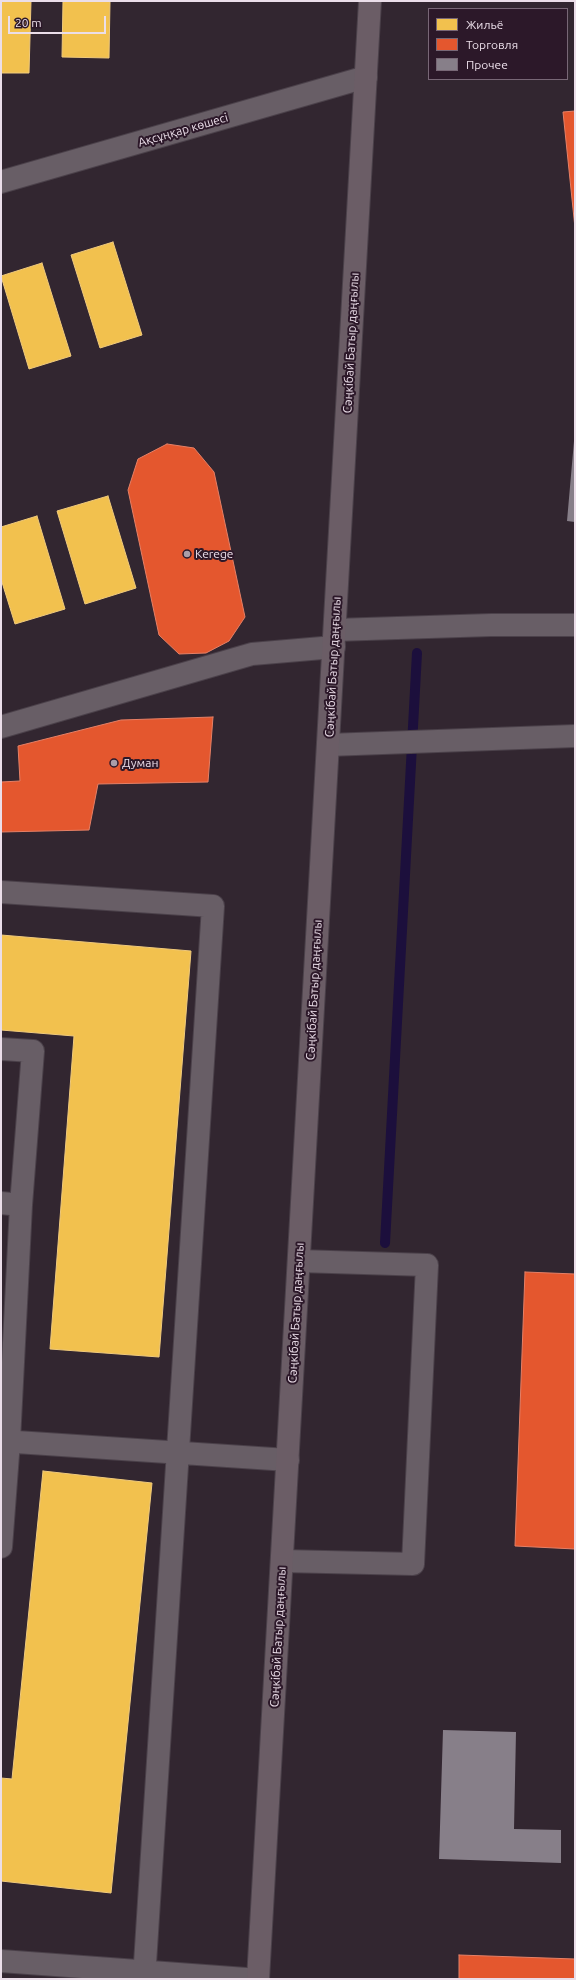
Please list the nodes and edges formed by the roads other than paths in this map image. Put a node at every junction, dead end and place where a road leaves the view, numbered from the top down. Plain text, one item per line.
1 (370, 1) edge
2 (366, 77) junction
3 (1, 182) edge
4 (575, 625) edge
5 (334, 639) junction
6 (1, 727) edge
7 (575, 736) edge
8 (328, 745) junction
9 (1, 892) edge
10 (1, 1049) edge
11 (11, 1204) edge
12 (299, 1261) junction
13 (5, 1441) edge
14 (178, 1452) junction
15 (288, 1460) junction
16 (1, 1547) edge
17 (282, 1561) junction
18 (1, 1961) edge
19 (144, 1975) edge
20 (246, 1979) edge
21 (258, 1979) edge

1 - 2 main road, Сәңкібай Батыр даңғылы
2 - 3 street, Ақсұңқар көшесі
2 - 5 main road, Сәңкібай Батыр даңғылы
4 - 5 street
5 - 6 street
5 - 8 main road, Сәңкібай Батыр даңғылы
7 - 8 street
8 - 12 main road, Сәңкібай Батыр даңғылы
9 - 14 street
10 - 11 street
11 - 13 street
12 - 15 main road, Сәңкібай Батыр даңғылы
12 - 17 street
13 - 14 street
13 - 16 street
14 - 15 street
14 - 19 street
15 - 17 main road, Сәңкібай Батыр даңғылы
17 - 21 main road, Сәңкібай Батыр даңғылы
18 - 19 street
19 - 20 street

